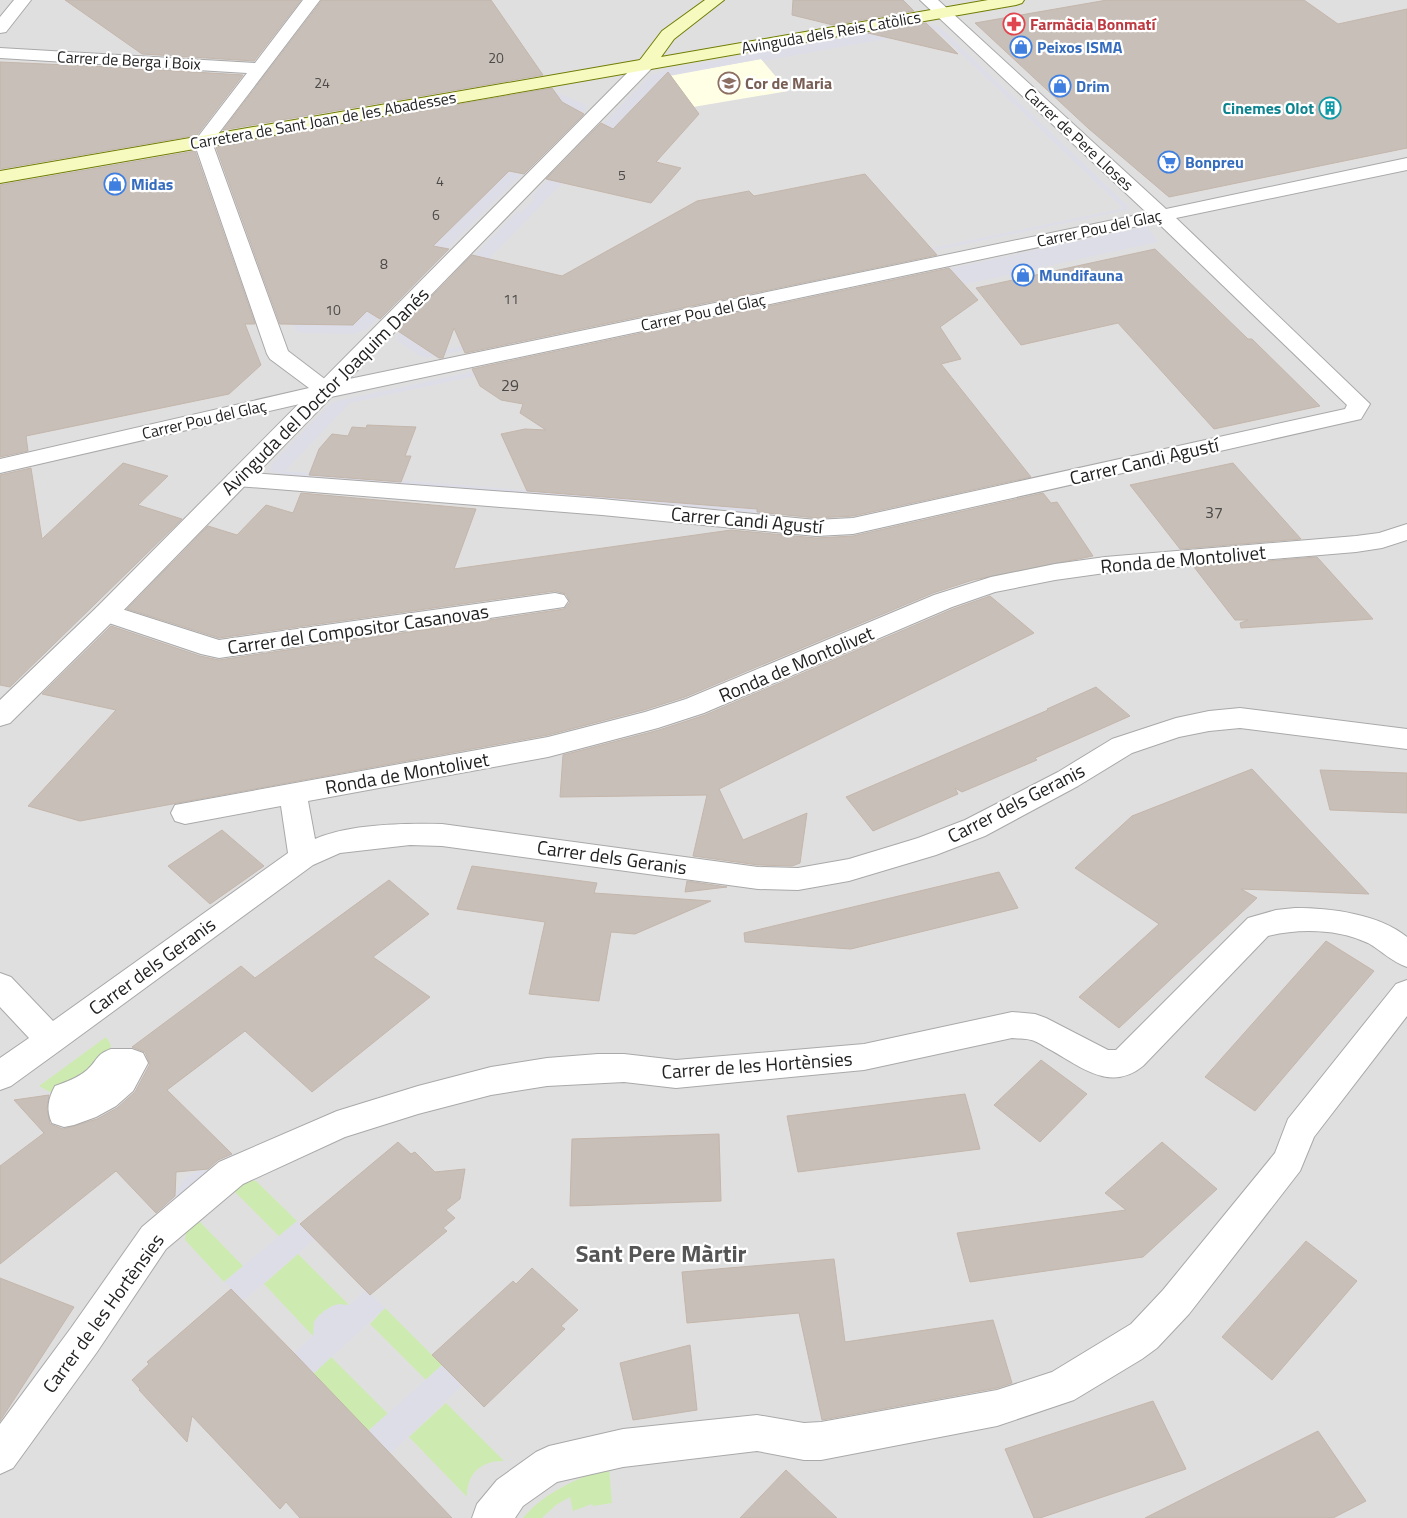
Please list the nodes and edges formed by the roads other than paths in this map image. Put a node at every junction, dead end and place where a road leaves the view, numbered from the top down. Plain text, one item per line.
1 (23, 0) edge
2 (312, 0) edge
3 (716, 0) edge
4 (928, 0) edge
5 (1016, 0) edge
6 (942, 13) junction
7 (0, 28) edge
8 (0, 53) edge
9 (647, 63) junction
10 (259, 68) junction
11 (203, 142) junction
12 (1407, 164) edge
13 (0, 177) edge
14 (1161, 215) junction
15 (326, 390) junction
16 (1359, 404) joint
17 (0, 466) edge
18 (237, 479) junction
19 (1407, 532) edge
20 (555, 601) dead end
21 (106, 613) junction
22 (0, 716) edge
23 (1407, 739) edge
24 (293, 794) junction
25 (185, 813) dead end
26 (303, 857) junction
27 (1407, 955) edge
28 (0, 986) edge
29 (1407, 993) edge
30 (51, 1040) junction
31 (0, 1076) edge
32 (0, 1455) edge
33 (491, 1518) edge

1 - 7 street
2 - 10 street
3 - 9 main road
4 - 6 street, Carrer de Pere Lloses
5 - 6 main road, Avinguda dels Reis Catòlics
6 - 9 main road, Avinguda dels Reis Catòlics
6 - 14 street, Carrer de Pere Lloses
8 - 10 street, Carrer de Berga i Boix
9 - 11 main road, Carretera de Sant Joan de les Abadesses
9 - 15 street, Avinguda del Doctor Joaquim Danés
10 - 11 street
11 - 13 main road, Carretera de Sant Joan de les Abadesses
11 - 15 street
12 - 14 street, Carrer Pou del Glaç
14 - 15 street, Carrer Pou del Glaç
14 - 16 street, Carrer de Pere Lloses
15 - 17 street, Carrer Pou del Glaç
15 - 18 street, Avinguda del Doctor Joaquim Danés
16 - 18 street, Carrer Candi Agustí
18 - 21 street, Avinguda del Doctor Joaquim Danés
19 - 24 street, Ronda de Montolivet
20 - 21 street, Carrer del Compositor Casanovas
21 - 22 street, Avinguda del Doctor Joaquim Danés
23 - 26 street, Carrer dels Geranis
24 - 25 street, Ronda de Montolivet
24 - 26 street
26 - 30 street, Carrer dels Geranis
27 - 32 street, Carrer de les Hortènsies
28 - 30 street
29 - 33 street
30 - 31 street, Carrer dels Geranis

